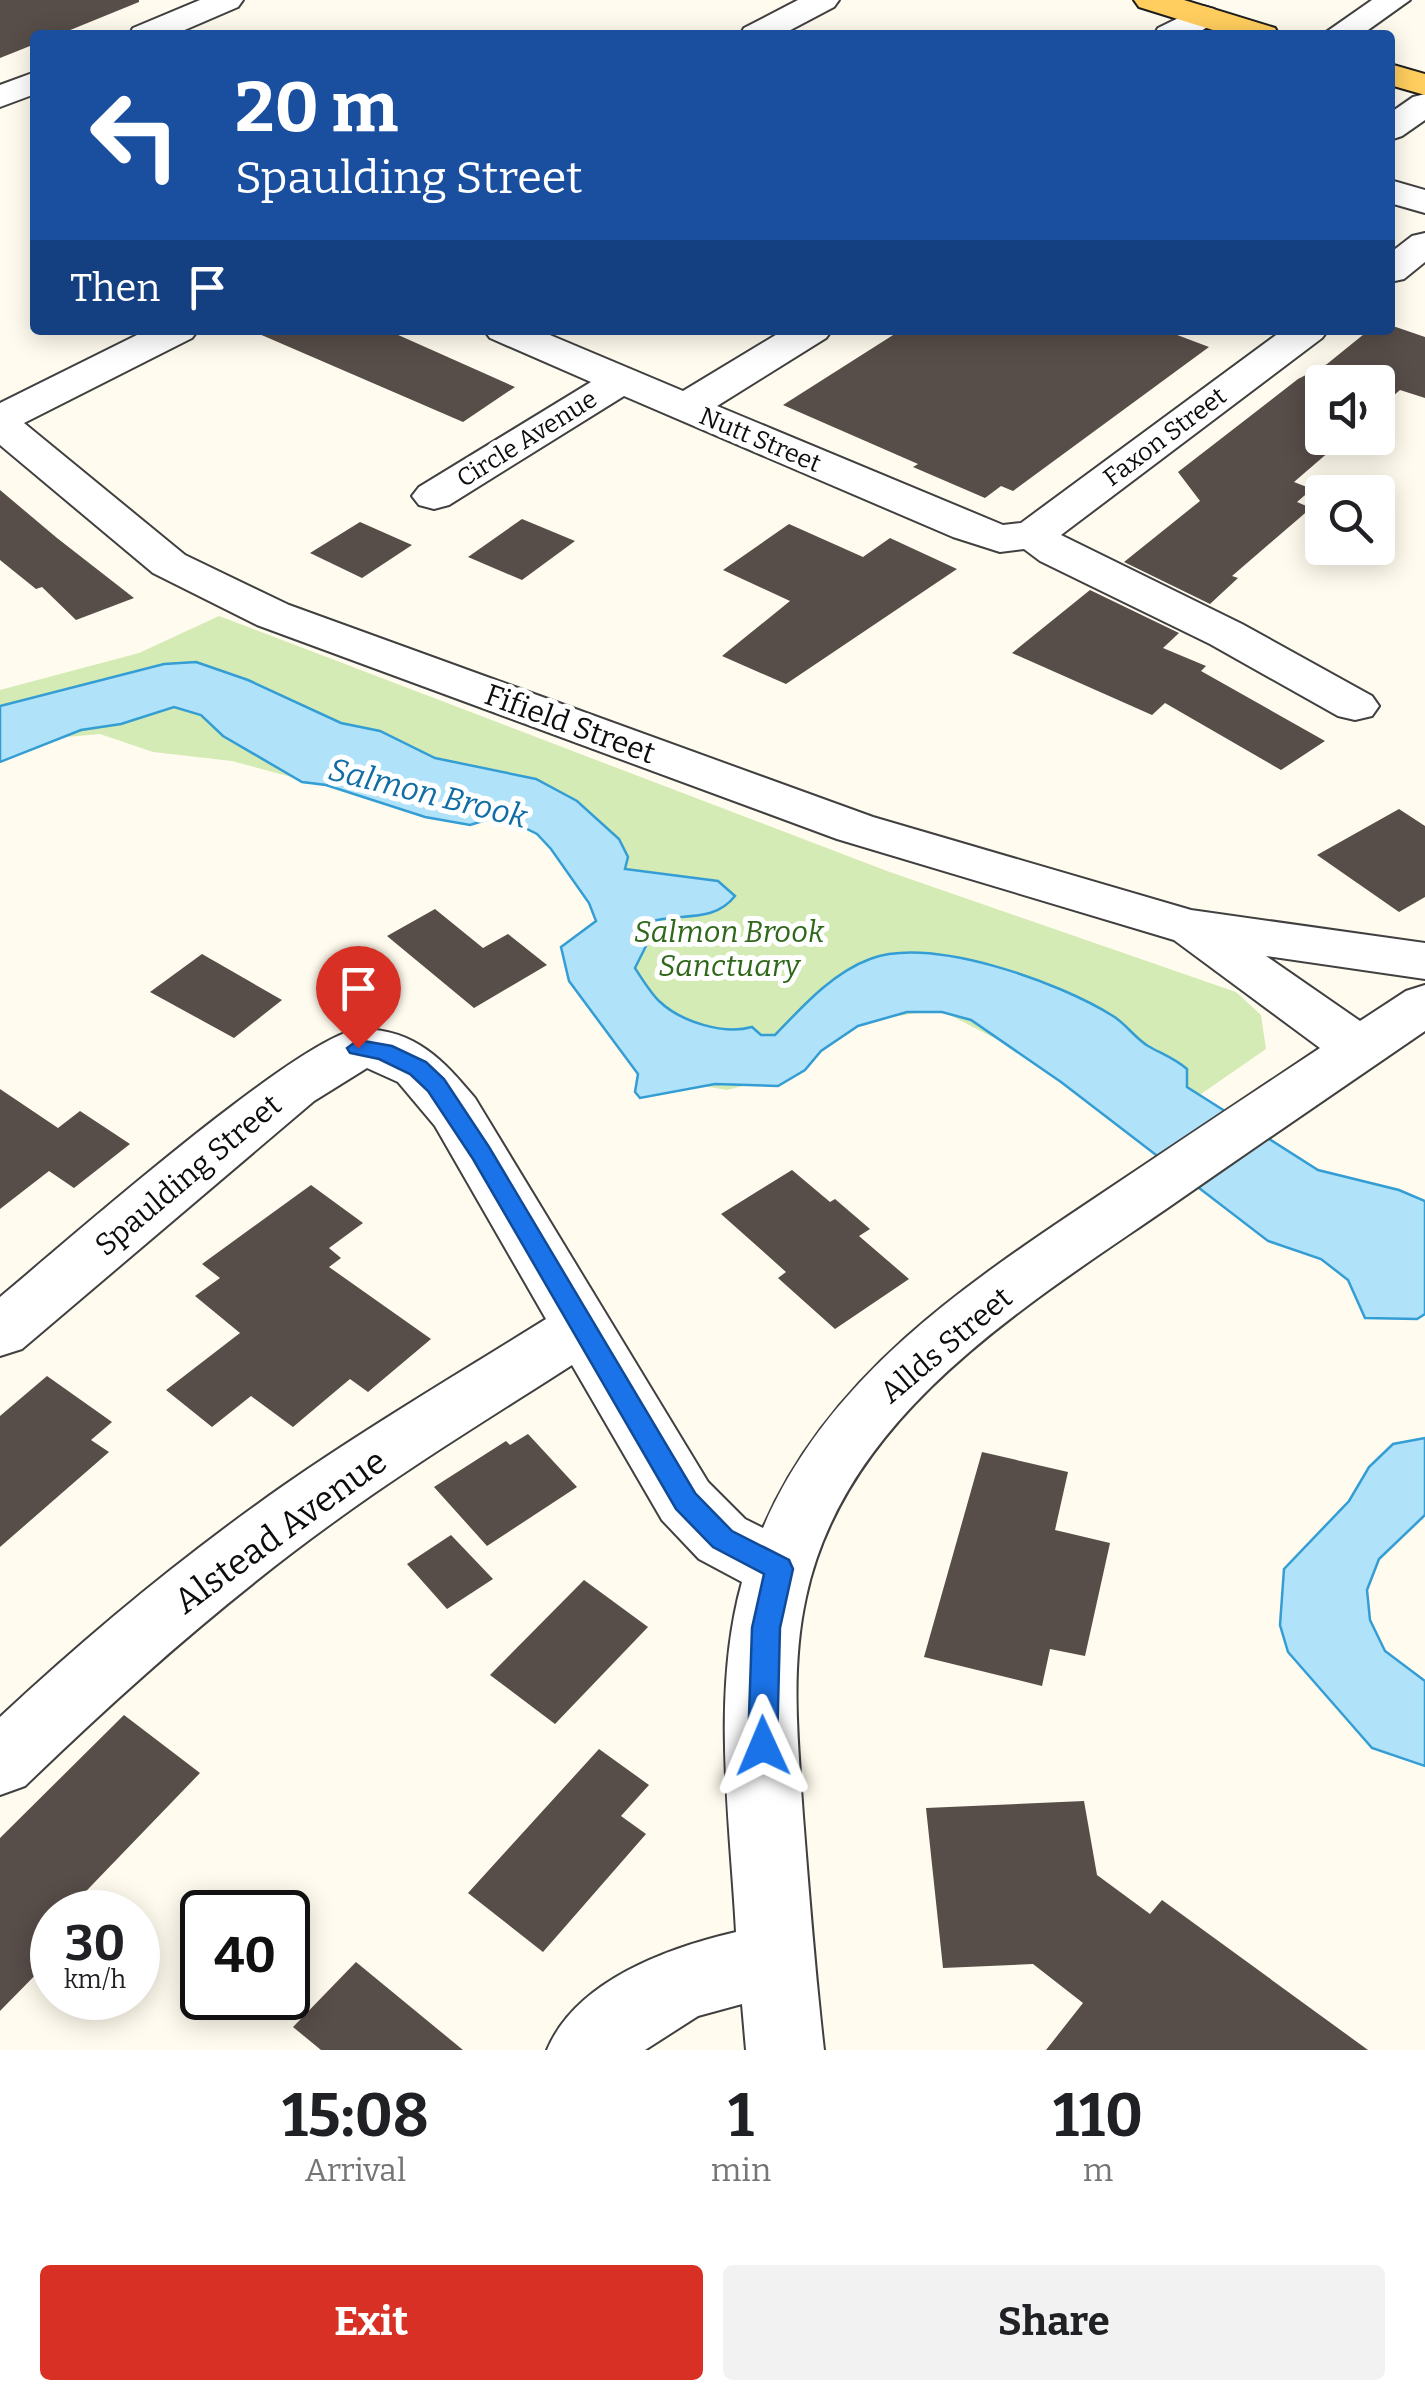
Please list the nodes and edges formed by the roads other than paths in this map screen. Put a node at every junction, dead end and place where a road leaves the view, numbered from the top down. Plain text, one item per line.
1 (228, 0) edge
2 (824, 0) edge
3 (1153, 0) edge
4 (1394, 0) edge
5 (1203, 16) junction
6 (157, 30) edge
7 (766, 30) edge
8 (1179, 30) edge
9 (1248, 30) edge
10 (1346, 30) edge
11 (1395, 76) edge
12 (30, 84) edge
13 (1425, 85) edge
14 (0, 97) edge
15 (1425, 104) edge
16 (1395, 125) edge
17 (1395, 193) edge
18 (1425, 202) edge
19 (1425, 244) edge
20 (1395, 267) edge
21 (1395, 285) edge
22 (1425, 295) edge
23 (168, 335) edge
24 (515, 335) edge
25 (804, 335) edge
26 (1301, 335) edge
27 (620, 381) junction
28 (684, 408) junction
29 (0, 422) edge
30 (434, 496) dead end
31 (1026, 537) junction
32 (1356, 706) dead end
33 (1189, 927) junction
34 (1425, 961) edge
35 (1425, 1004) edge
36 (1339, 1062) junction
37 (581, 1328) junction
38 (0, 1332) edge
39 (779, 1569) junction
40 (0, 1763) edge
41 (775, 1960) junction
42 (586, 2050) edge
43 (786, 2050) edge

1 - 6 street
2 - 7 street
3 - 5 main road
4 - 10 street
5 - 8 street
5 - 9 main road
11 - 13 main road
12 - 14 street
15 - 16 street
17 - 18 street
19 - 20 street
21 - 22 street
23 - 29 street
24 - 27 street, Nutt Street
25 - 28 street
26 - 31 street, Faxon Street
27 - 28 street, Nutt Street
27 - 30 street, Circle Avenue
28 - 31 street, Nutt Street
29 - 33 street, Fifield Street
31 - 32 street, Nutt Street
33 - 34 street, Fifield Street
33 - 36 street, Fifield Street
35 - 36 street, Allds Street
36 - 39 street, Allds Street
37 - 38 street, Spaulding Street
37 - 39 street, Spaulding Street
37 - 40 street, Alstead Avenue
39 - 41 street, Allds Street
41 - 42 street
41 - 43 street, Allds Street

